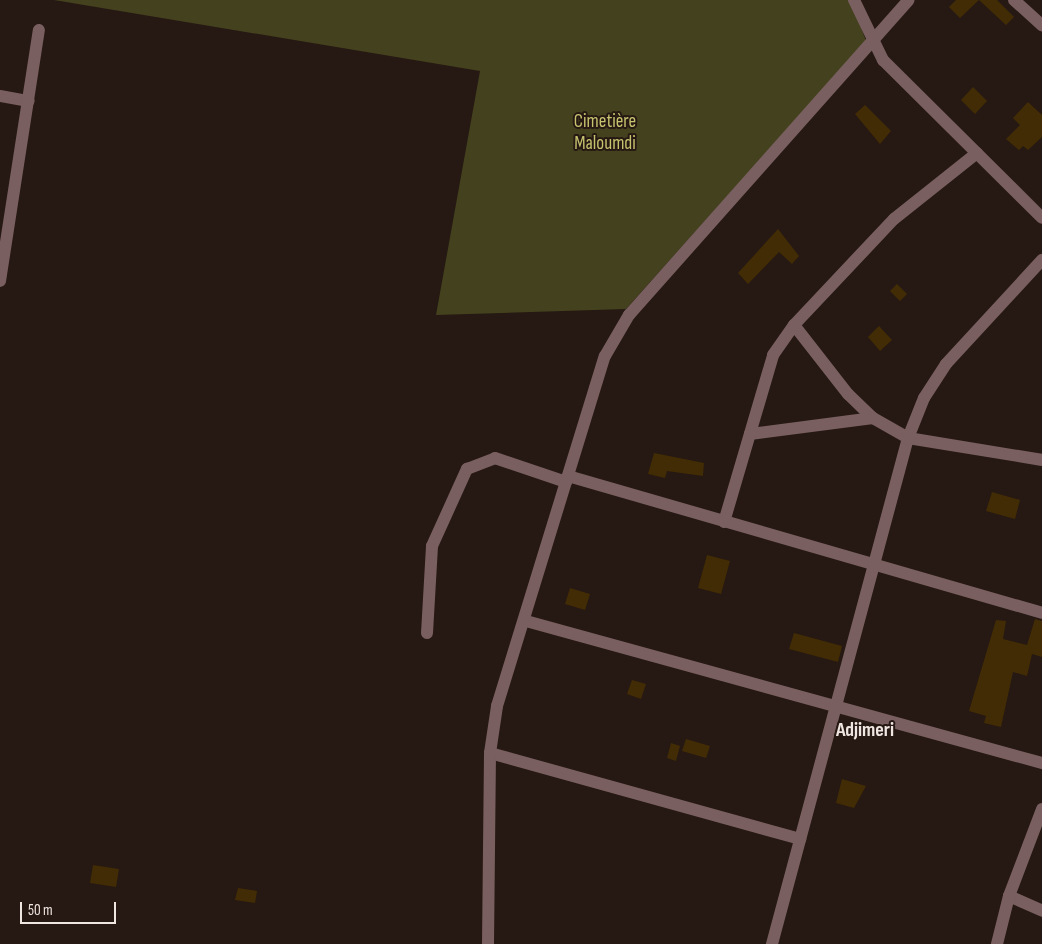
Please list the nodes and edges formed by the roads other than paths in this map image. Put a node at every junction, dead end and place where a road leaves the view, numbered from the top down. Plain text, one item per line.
1 (854, 0) edge
2 (909, 0) edge
3 (1014, 0) edge
4 (1042, 25) edge
5 (39, 30) dead end
6 (872, 44) junction
7 (0, 96) edge
8 (29, 101) junction
9 (977, 153) junction
10 (1042, 218) edge
11 (1042, 260) edge
12 (0, 282) edge
13 (794, 325) junction
14 (873, 418) junction
15 (750, 434) junction
16 (908, 438) junction
17 (1042, 460) edge
18 (567, 479) junction
19 (724, 522) junction
20 (874, 562) junction
21 (1042, 613) edge
22 (526, 621) junction
23 (427, 633) dead end
24 (836, 703) junction
25 (490, 754) junction
26 (1042, 763) edge
27 (1042, 809) edge
28 (800, 839) junction
29 (1009, 896) junction
30 (1042, 911) edge
31 (488, 944) edge
32 (772, 944) edge
33 (997, 944) edge

1 - 6 street
2 - 6 street
3 - 4 street
5 - 8 street
6 - 9 street
6 - 18 street
7 - 8 street
8 - 12 street
9 - 10 street
9 - 13 street
11 - 16 street
13 - 14 street
13 - 15 street
14 - 15 street
14 - 16 street
15 - 19 street
16 - 17 street
16 - 20 street
18 - 19 street
18 - 22 street
18 - 23 street
19 - 20 street
20 - 21 street
20 - 24 street
22 - 24 street
22 - 25 street
24 - 26 street
24 - 28 street
25 - 28 street
25 - 31 street
27 - 29 street
28 - 32 street
29 - 30 street
29 - 33 street

